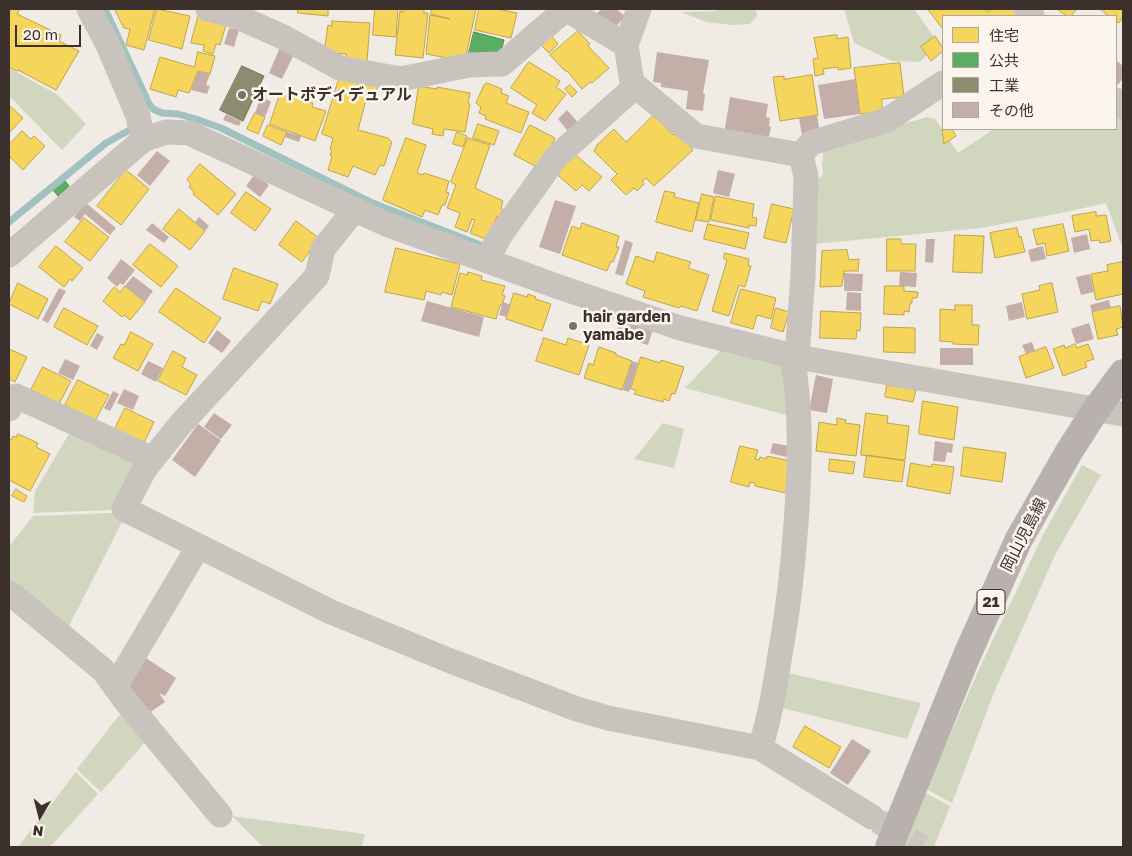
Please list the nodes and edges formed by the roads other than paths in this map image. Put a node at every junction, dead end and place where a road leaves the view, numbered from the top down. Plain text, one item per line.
1 (89, 9) edge
2 (208, 9) edge
3 (566, 9) edge
4 (639, 9) edge
5 (237, 12) edge
6 (626, 45) junction
7 (942, 84) edge
8 (636, 86) junction
9 (141, 131) junction
10 (802, 155) junction
11 (354, 209) junction
12 (490, 253) junction
13 (9, 254) edge
14 (796, 351) junction
15 (1123, 373) edge
16 (1097, 408) junction
17 (9, 409) edge
18 (1123, 414) edge
19 (153, 458) junction
20 (198, 547) junction
21 (9, 594) edge
22 (115, 687) junction
23 (760, 748) junction
24 (220, 816) dead end
25 (872, 817) tunnel mouth
26 (889, 847) edge

1 - 9 street
2 - 5 street
3 - 5 street
3 - 6 street
4 - 6 street
6 - 8 street
7 - 10 street
8 - 10 street
8 - 12 street
9 - 11 street
9 - 13 street
10 - 14 street
11 - 12 street
11 - 19 street
12 - 14 street
14 - 16 street
14 - 23 street
15 - 16 main road, 岡山児島線 / 21
16 - 18 street
16 - 26 main road, 岡山児島線 / 21
17 - 19 street
19 - 20 street
20 - 22 street
20 - 23 street
21 - 22 street
22 - 24 street
23 - 25 street

